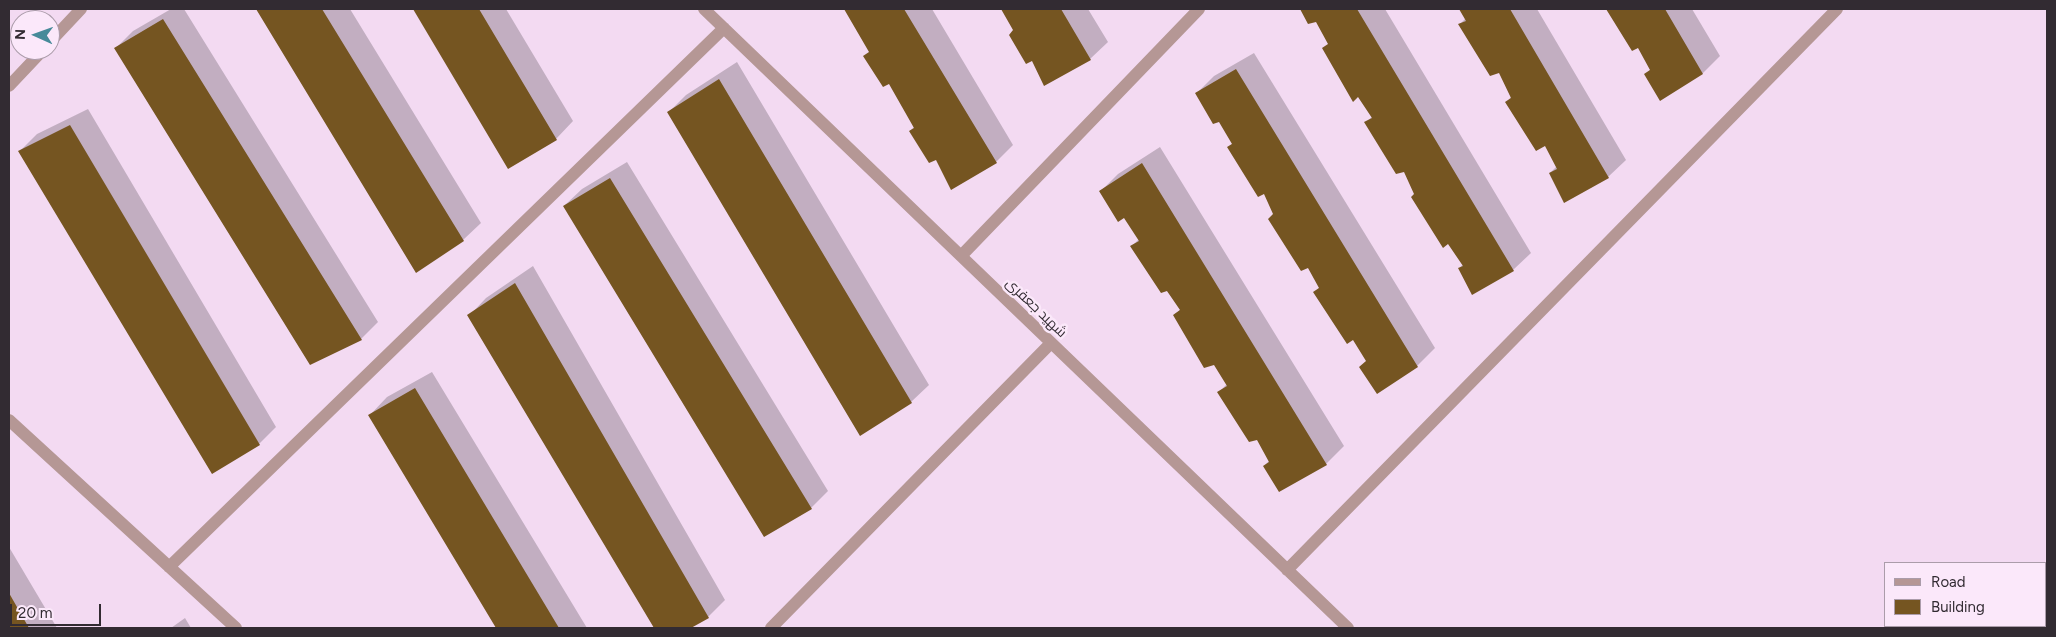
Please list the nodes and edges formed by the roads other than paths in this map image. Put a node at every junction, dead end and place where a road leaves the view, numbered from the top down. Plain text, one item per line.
1 (82, 9) edge
2 (704, 9) edge
3 (1199, 9) edge
4 (1837, 9) edge
5 (724, 28) junction
6 (60, 32) edge
7 (34, 60) edge
8 (9, 86) edge
9 (961, 256) junction
10 (1051, 343) junction
11 (9, 420) edge
12 (169, 567) junction
13 (1287, 570) junction
14 (236, 628) edge
15 (770, 628) edge
16 (1348, 628) edge

1 - 6 street
2 - 5 street, شهید جعفری
3 - 9 street
4 - 13 street
5 - 9 street, شهید جعفری
5 - 12 street
7 - 8 street
9 - 10 street, شهید جعفری
10 - 13 street, شهید جعفری
10 - 15 street
11 - 12 street
12 - 14 street
13 - 16 street, شهید جعفری

